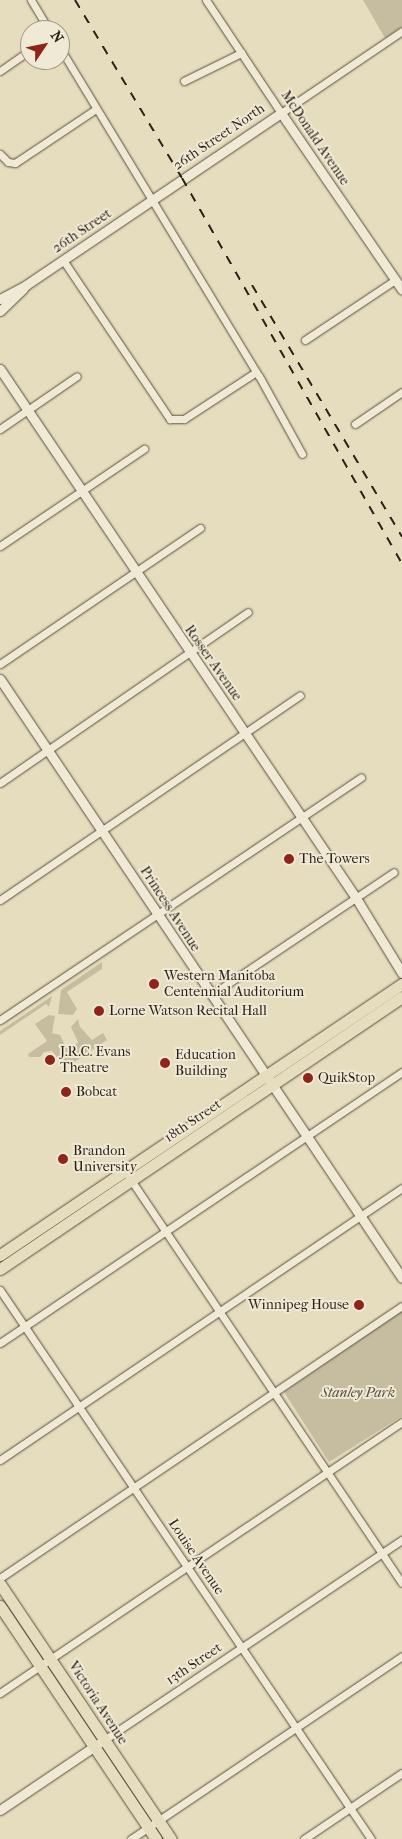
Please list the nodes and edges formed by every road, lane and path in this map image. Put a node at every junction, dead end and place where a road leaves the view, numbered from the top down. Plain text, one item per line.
1 (31, 0) edge
2 (206, 0) edge
3 (43, 20) edge
4 (402, 32) edge
5 (241, 53) junction
6 (20, 57) edge
7 (70, 65) edge
8 (0, 71) edge
9 (184, 81) dead end
10 (96, 109) junction
11 (280, 113) junction
12 (0, 154) edge
13 (152, 199) junction
14 (63, 260) junction
15 (395, 280) junction
16 (26, 285) junction
17 (402, 290) edge
18 (0, 298) edge
19 (0, 312) edge
20 (305, 340) dead end
21 (0, 369) edge
22 (256, 372) junction
23 (77, 376) dead end
24 (402, 392) edge
25 (26, 410) junction
26 (355, 424) dead end
27 (0, 429) edge
28 (144, 449) dead end
29 (302, 454) dead end
30 (81, 492) junction
31 (200, 528) dead end
32 (0, 546) edge
33 (135, 572) junction
34 (248, 612) dead end
35 (189, 654) junction
36 (0, 664) edge
37 (0, 679) edge
38 (300, 695) dead end
39 (245, 732) junction
40 (48, 750) junction
41 (361, 776) dead end
42 (0, 783) edge
43 (301, 817) junction
44 (102, 830) junction
45 (394, 872) dead end
46 (356, 898) junction
47 (0, 900) edge
48 (158, 914) junction
49 (402, 974) edge
50 (402, 984) edge
51 (211, 995) junction
52 (402, 997) edge
53 (0, 1020) edge
54 (402, 1072) edge
55 (264, 1076) junction
56 (272, 1086) junction
57 (306, 1137) junction
58 (128, 1176) junction
59 (402, 1188) edge
60 (360, 1216) junction
61 (165, 1232) junction
62 (0, 1255) edge
63 (0, 1269) edge
64 (402, 1278) edge
65 (0, 1290) edge
66 (402, 1306) edge
67 (219, 1312) junction
68 (25, 1326) junction
69 (0, 1342) edge
70 (273, 1392) junction
71 (79, 1406) junction
72 (402, 1422) edge
73 (0, 1460) edge
74 (328, 1472) junction
75 (134, 1488) junction
76 (402, 1540) edge
77 (382, 1554) junction
78 (187, 1567) junction
79 (0, 1578) edge
80 (402, 1583) edge
81 (0, 1584) edge
82 (0, 1606) edge
83 (242, 1648) junction
84 (402, 1656) edge
85 (46, 1662) junction
86 (0, 1692) edge
87 (296, 1728) junction
88 (99, 1743) junction
89 (402, 1773) edge
90 (350, 1808) junction
91 (0, 1810) edge
92 (158, 1820) junction
93 (148, 1827) junction
94 (131, 1839) edge
95 (156, 1839) edge
96 (171, 1839) edge
97 (304, 1839) edge
98 (371, 1839) edge

1 - 3 street
2 - 5 street, McDonald Avenue
4 - 11 street, 26th Street North
5 - 9 street
5 - 11 street, McDonald Avenue
6 - 8 street
7 - 10 street
10 - 12 street
10 - 13 street
11 - 13 street, 26th Street North
11 - 15 street, McDonald Avenue
13 - 14 street, 26th Street
13 - 22 street
14 - 16 street, 26th Street
14 - 22 street
15 - 17 street, McDonald Avenue
15 - 20 street
16 - 18 street, 26th Street
16 - 19 street, 26th Street
21 - 25 street, Rosser Avenue
22 - 29 street
23 - 25 street
24 - 26 street
25 - 27 street
25 - 30 street, Rosser Avenue
28 - 30 street
30 - 32 street
30 - 33 street, Rosser Avenue
31 - 33 street
33 - 35 street, Rosser Avenue
33 - 36 street
34 - 35 street
35 - 39 street, Rosser Avenue
35 - 40 street
37 - 40 street, Princess Avenue
38 - 39 street
39 - 43 street, Rosser Avenue
39 - 44 street
40 - 42 street
40 - 44 street, Princess Avenue
41 - 43 street
43 - 46 street, Rosser Avenue
43 - 48 street
44 - 47 street
44 - 48 street, Princess Avenue
45 - 46 street
46 - 49 street, Rosser Avenue
46 - 51 street
48 - 51 street, Princess Avenue
48 - 53 street
50 - 55 main road, 18th Street
51 - 55 street, Princess Avenue
52 - 56 main road, 18th Street
54 - 57 street
55 - 56 street, Princess Avenue
55 - 58 main road, 18th Street
56 - 57 street, Princess Avenue
56 - 58 main road, 18th Street
57 - 60 street, Princess Avenue
57 - 61 street
58 - 61 street
58 - 62 main road, 18th Street
58 - 63 main road, 18th Street
59 - 60 street
60 - 64 street, Princess Avenue
60 - 67 street
61 - 67 street
61 - 68 street
65 - 68 street, Louise Avenue
66 - 70 street
67 - 70 street
67 - 71 street
68 - 69 street
68 - 71 street, Louise Avenue
70 - 74 street
70 - 75 street
71 - 73 street
71 - 75 street, Louise Avenue
72 - 74 street
74 - 77 street
74 - 78 street
75 - 78 street, Louise Avenue
75 - 79 street
76 - 77 street, 13th Street
77 - 80 street
77 - 83 street, 13th Street
78 - 83 street, Louise Avenue
78 - 85 street
81 - 85 main road, Victoria Avenue
82 - 85 main road, Victoria Avenue
83 - 87 street, Louise Avenue
83 - 88 street, 13th Street
84 - 87 street
85 - 86 street
85 - 88 main road, Victoria Avenue
87 - 90 street, Louise Avenue
87 - 92 street
88 - 91 street, 13th Street
88 - 92 main road, Victoria Avenue
88 - 93 main road, Victoria Avenue
89 - 90 street
90 - 97 street
90 - 98 street, Louise Avenue
92 - 93 street
92 - 96 main road, Victoria Avenue
93 - 94 street
93 - 95 main road, Victoria Avenue

